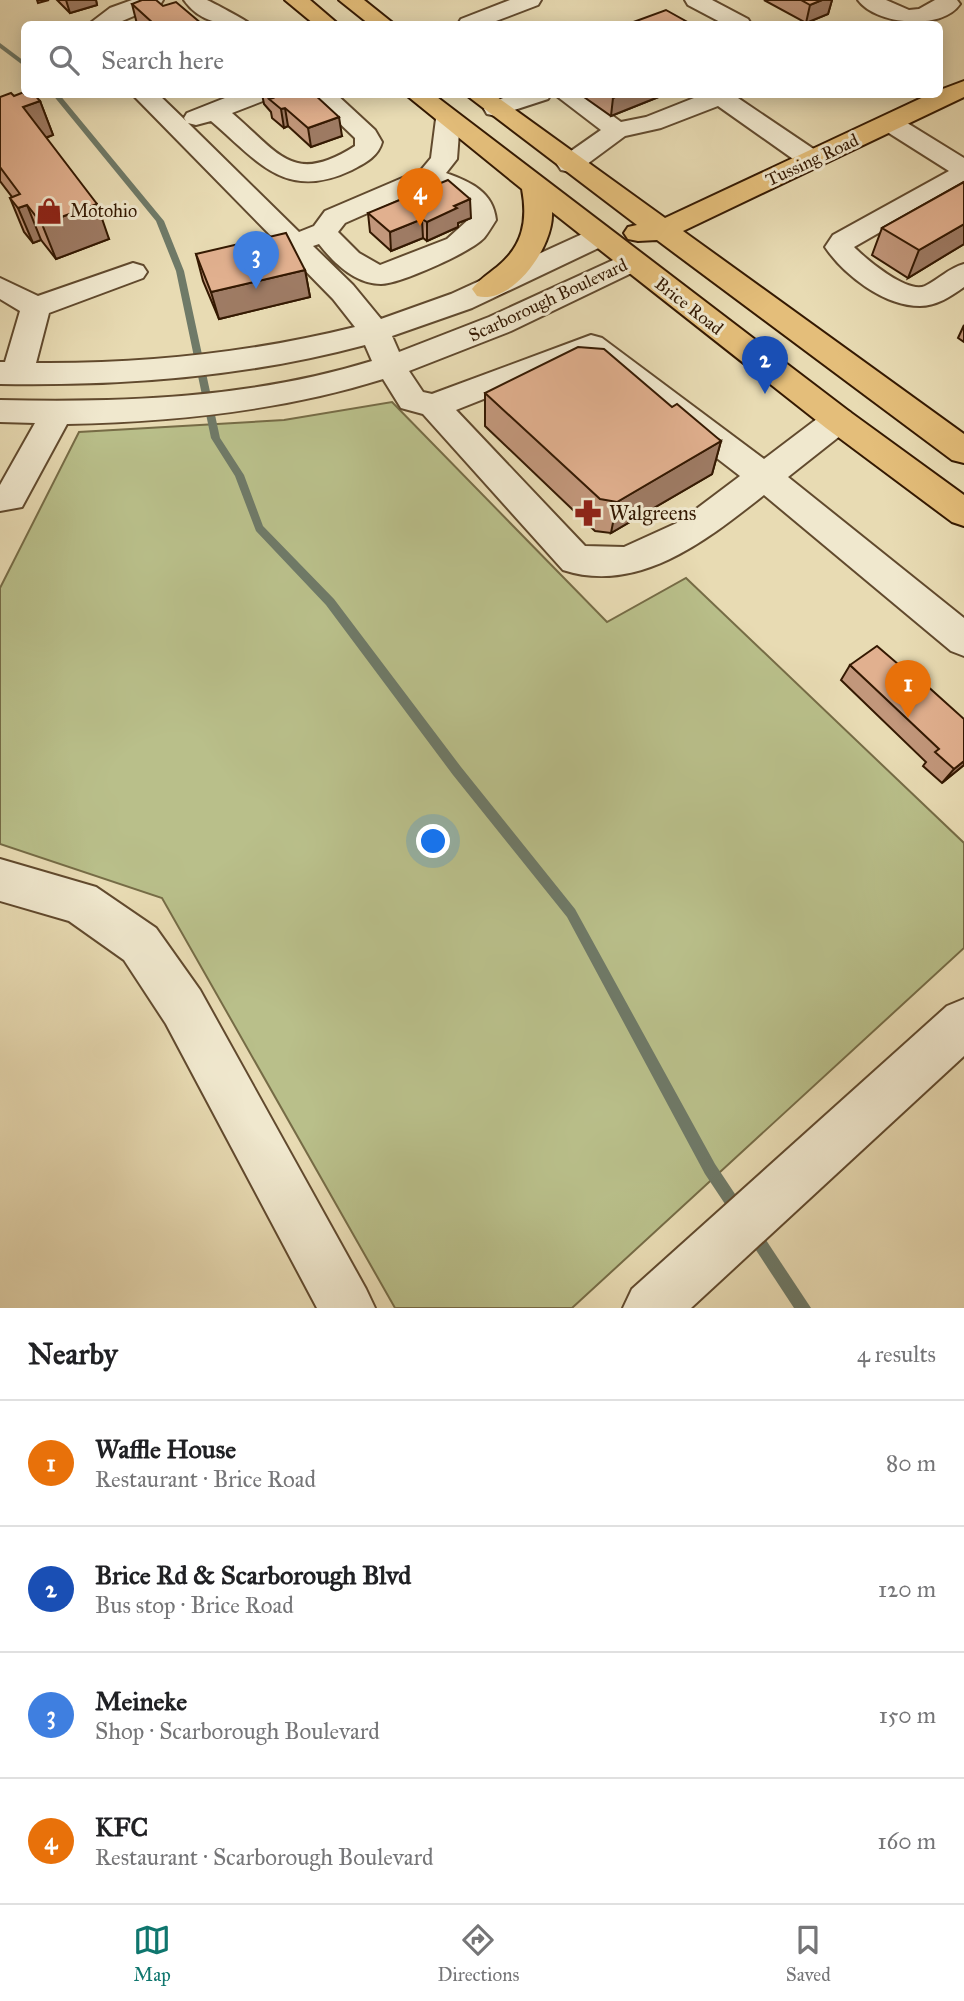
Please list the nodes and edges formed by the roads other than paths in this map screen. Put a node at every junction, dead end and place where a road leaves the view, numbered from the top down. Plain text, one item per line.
1 (152, 0) edge
2 (296, 0) edge
3 (350, 0) edge
4 (530, 0) edge
5 (696, 0) edge
6 (946, 0) edge
7 (867, 10) edge
8 (203, 13) edge
9 (105, 21) edge
10 (229, 21) edge
11 (323, 21) edge
12 (379, 21) edge
13 (484, 21) edge
14 (734, 21) edge
15 (964, 88) edge
16 (148, 98) edge
17 (249, 98) edge
18 (325, 98) edge
19 (422, 98) edge
20 (513, 98) edge
21 (572, 98) edge
22 (943, 98) edge
23 (943, 98) edge
24 (707, 99) edge
25 (487, 102) edge
26 (631, 108) dead end
27 (215, 111) junction
28 (448, 119) junction
29 (652, 123) junction
30 (890, 123) junction
31 (176, 125) junction
32 (617, 130) junction
33 (812, 160) junction
34 (570, 164) junction
35 (964, 171) edge
36 (430, 176) junction
37 (535, 185) junction
38 (660, 231) junction
39 (324, 232) junction
40 (599, 237) junction
41 (296, 244) junction
42 (632, 262) junction
43 (133, 272) dead end
44 (964, 273) edge
45 (0, 287) edge
46 (487, 289) junction
47 (36, 307) junction
48 (375, 332) junction
49 (404, 362) junction
50 (8, 373) edge
51 (434, 407) junction
52 (0, 411) edge
53 (57, 413) junction
54 (838, 421) junction
55 (964, 451) edge
56 (766, 478) junction
57 (3, 505) edge
58 (964, 513) edge
59 (964, 640) edge
60 (0, 880) edge
61 (964, 1023) edge
62 (670, 1291) edge
63 (347, 1308) edge

1 - 9 street
2 - 11 main road
3 - 12 main road
4 - 13 street
5 - 14 street
6 - 7 street
8 - 10 street
15 - 23 main road, Tussing Road
16 - 31 street
17 - 27 street
18 - 27 street
19 - 28 main road, Brice Road
20 - 25 street
21 - 32 street
22 - 30 main road, Tussing Road
24 - 29 street
24 - 33 street
25 - 34 main road, Brice Road
26 - 29 street
27 - 31 street
28 - 36 street
28 - 37 main road, Brice Road
29 - 32 street
30 - 33 main road, Tussing Road
30 - 35 street
31 - 41 street
32 - 34 street
33 - 38 main road, Tussing Road
34 - 38 main road, Brice Road
35 - 44 street
36 - 39 street
36 - 39 street
37 - 40 main road, Brice Road
37 - 46 main road
38 - 40 main road, Scarborough Boulevard
38 - 42 main road, Scarborough Boulevard
38 - 55 main road, Brice Road
39 - 41 street
40 - 42 main road, Brice Road
40 - 46 street, Scarborough Boulevard
41 - 48 street
42 - 49 street, Scarborough Boulevard
42 - 54 main road, Brice Road
43 - 47 street
45 - 47 street
46 - 48 street, Scarborough Boulevard
47 - 50 street
48 - 49 street
48 - 50 street, Scarborough Boulevard
49 - 51 street
49 - 53 street, Scarborough Boulevard
51 - 56 street
51 - 56 street
52 - 53 street, Scarborough Boulevard
53 - 57 street
54 - 56 street
54 - 58 main road, Brice Road
56 - 59 street
60 - 63 street
61 - 62 street

